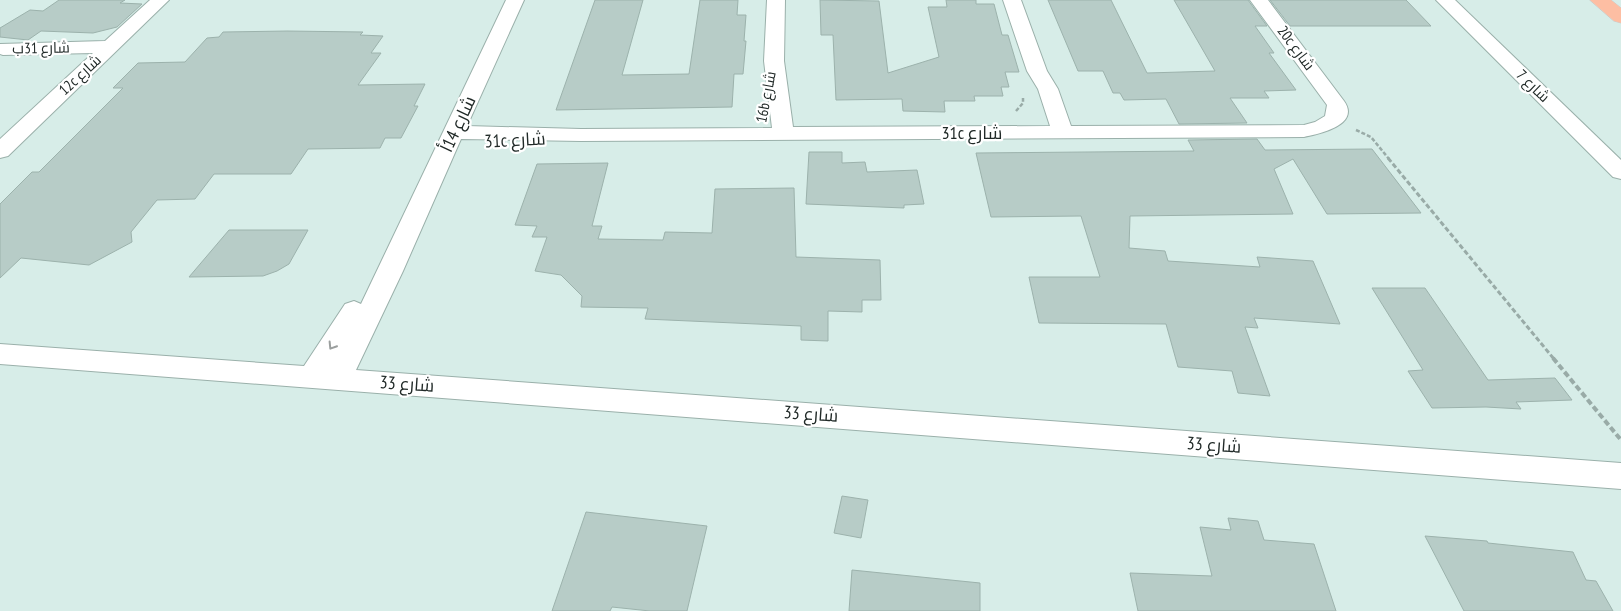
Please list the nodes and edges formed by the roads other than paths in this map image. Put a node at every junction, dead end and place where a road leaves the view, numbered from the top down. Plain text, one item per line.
1 (160, 0) edge
2 (515, 0) edge
3 (776, 0) edge
4 (1012, 0) edge
5 (1259, 0) edge
6 (1446, 0) edge
7 (1599, 0) edge
8 (1621, 17) edge
9 (1, 49) edge
10 (104, 53) junction
11 (774, 61) junction
12 (1335, 120) joint
13 (1054, 132) junction
14 (759, 134) junction
15 (783, 134) junction
16 (452, 138) junction
17 (0, 151) edge
18 (1621, 172) edge
19 (0, 354) edge
20 (324, 378) junction
21 (1621, 476) edge

1 - 10 street, 12c شارع
2 - 16 street, شارع 14أ
3 - 11 street, 16b شارع
4 - 13 street
5 - 12 street, 20c شارع
6 - 18 street, شارع 7
7 - 8 highway
9 - 10 street, شارع 31ب
10 - 17 street, 12c شارع
11 - 14 street, 16b شارع
11 - 15 street, 16b شارع
12 - 13 street, 31c شارع
13 - 15 street, 31c شارع
14 - 15 street, 31c شارع
14 - 16 street, 31c شارع
16 - 20 street, شارع 14أ
19 - 20 street, شارع 33
20 - 21 street, شارع 33

